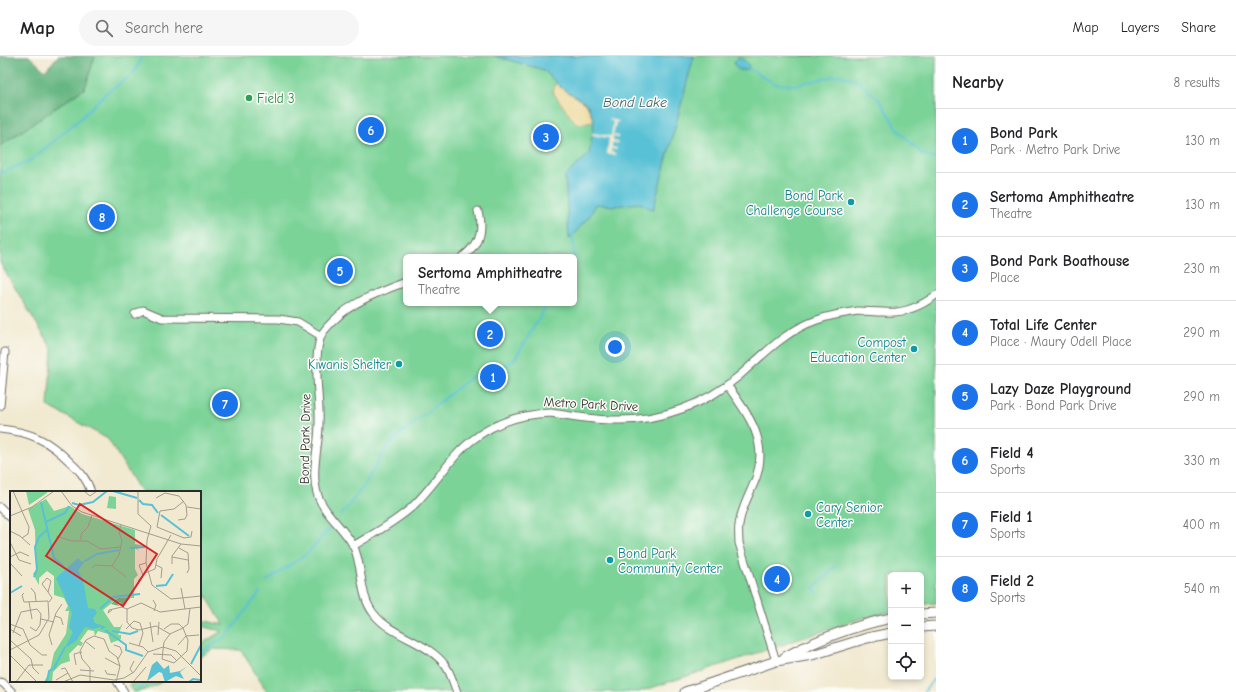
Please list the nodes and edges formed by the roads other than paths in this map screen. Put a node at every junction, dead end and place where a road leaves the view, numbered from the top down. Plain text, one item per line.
1 (478, 212) dead end
2 (465, 254) edge
3 (403, 283) edge
4 (936, 295) edge
5 (135, 314) dead end
6 (321, 336) junction
7 (5, 352) dead end
8 (727, 385) junction
9 (0, 406) edge
10 (0, 428) edge
11 (91, 491) edge
12 (0, 507) edge
13 (10, 517) edge
14 (353, 546) junction
15 (936, 613) edge
16 (924, 614) edge
17 (888, 619) edge
18 (936, 626) edge
19 (924, 628) edge
20 (888, 634) edge
21 (776, 661) junction
22 (0, 682) edge
23 (118, 682) edge
24 (456, 690) edge
25 (12, 692) edge
26 (124, 692) edge
27 (685, 692) edge

1 - 2 street
3 - 6 street
4 - 8 street, Metro Park Drive
5 - 6 street
6 - 14 street, Bond Park Drive
7 - 9 street
8 - 14 street, Metro Park Drive
8 - 21 street
10 - 11 street
12 - 13 street
14 - 24 street, Bond Park Drive
15 - 16 main road
17 - 21 main road
18 - 19 main road
20 - 21 main road
21 - 27 main road
22 - 25 street
23 - 26 street

